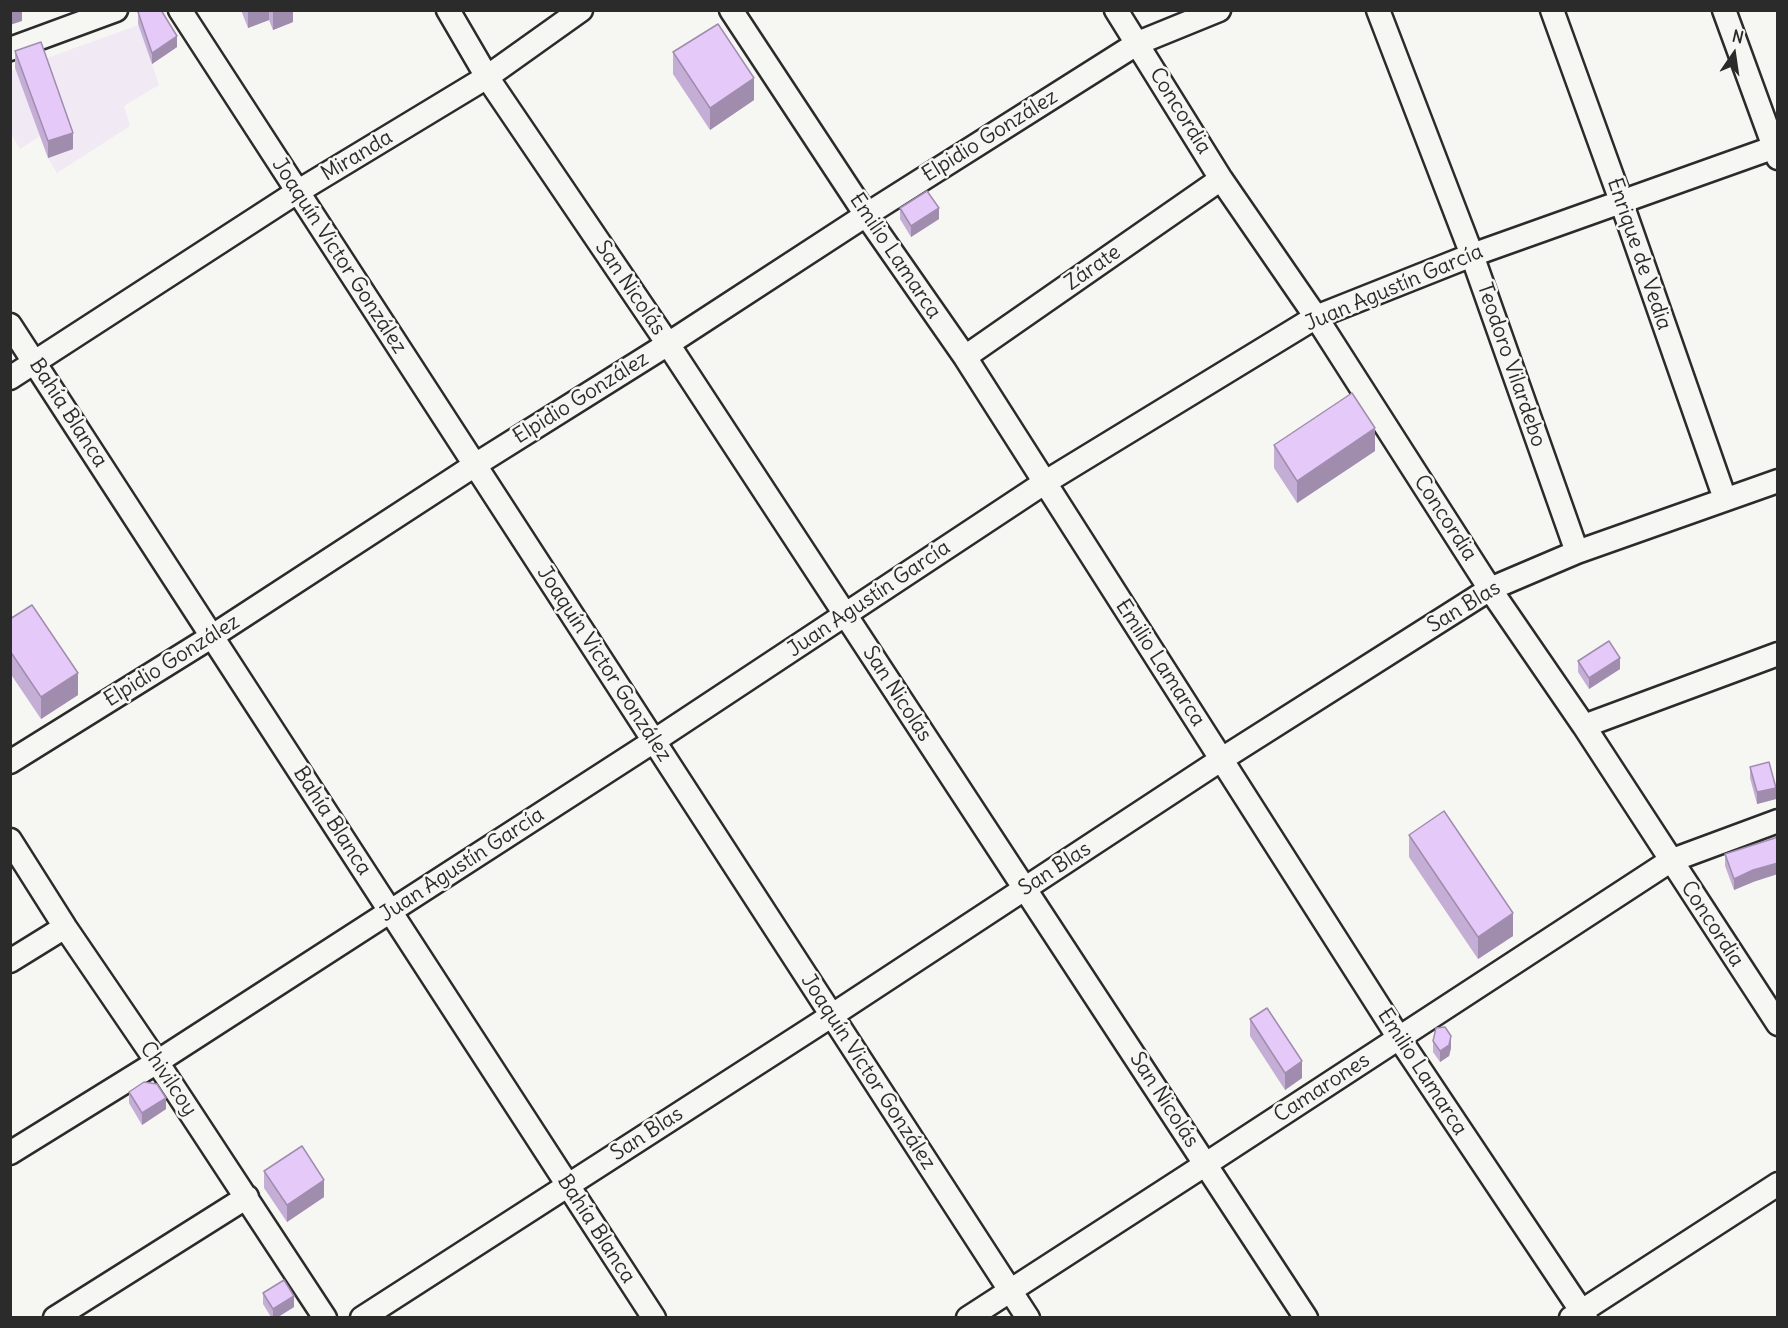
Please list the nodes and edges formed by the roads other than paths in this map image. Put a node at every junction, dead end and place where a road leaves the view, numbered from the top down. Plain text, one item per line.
1 (116, 10) edge
2 (180, 10) edge
3 (448, 10) edge
4 (581, 10) edge
5 (731, 10) edge
6 (1116, 10) edge
7 (1219, 10) edge
8 (1378, 10) edge
9 (1552, 10) edge
10 (1724, 10) edge
11 (1138, 43) junction
12 (10, 49) edge
13 (487, 77) junction
14 (1776, 150) edge
15 (1221, 178) junction
16 (297, 192) junction
17 (1621, 201) junction
18 (866, 215) junction
19 (1472, 255) junction
20 (1316, 317) junction
21 (10, 325) edge
22 (668, 344) junction
23 (964, 357) junction
24 (35, 363) junction
25 (10, 378) edge
26 (475, 465) junction
27 (1778, 481) edge
28 (1044, 483) junction
29 (1725, 499) junction
30 (1577, 552) junction
31 (1490, 588) junction
32 (845, 615) junction
33 (211, 637) junction
34 (1778, 654) edge
35 (1584, 726) junction
36 (654, 741) junction
37 (1222, 759) junction
38 (10, 762) edge
39 (1778, 821) edge
40 (10, 840) edge
41 (1670, 861) junction
42 (1025, 889) junction
43 (390, 911) junction
44 (65, 927) junction
45 (10, 961) edge
46 (1769, 997) edge
47 (831, 1016) junction
48 (1778, 1024) edge
49 (1399, 1038) junction
50 (157, 1062) junction
51 (10, 1153) edge
52 (1206, 1164) junction
53 (1778, 1184) edge
54 (567, 1185) junction
55 (247, 1197) junction
56 (1010, 1290) junction
57 (1580, 1315) edge
58 (55, 1317) edge
59 (325, 1317) edge
60 (362, 1317) edge
61 (654, 1317) edge
62 (968, 1317) edge
63 (1028, 1317) edge
64 (1306, 1317) edge

1 - 12 street
2 - 16 street, Joaquín Victor González
3 - 13 street, San Nicolás
4 - 13 street, Miranda
5 - 18 street, Emilio Lamarca
6 - 11 street, Concordia
7 - 11 street, Elpidio González
8 - 19 street, Teodoro Vilardebo
9 - 17 street, Enrique de Vedia
10 - 14 street
11 - 15 street, Concordia
11 - 18 street, Elpidio González
13 - 16 street, Miranda
13 - 22 street, San Nicolás
14 - 17 street, Juan Agustín García
15 - 20 street, Concordia
15 - 23 street, Zárate
16 - 24 street, Miranda
16 - 26 street, Joaquín Victor González
17 - 19 street, Juan Agustín García
17 - 29 street, Enrique de Vedia
18 - 22 street, Elpidio González
18 - 23 street, Emilio Lamarca
19 - 20 street, Juan Agustín García
19 - 30 street, Teodoro Vilardebo
20 - 28 street, Juan Agustín García
20 - 31 street, Concordia
21 - 24 street, Bahía Blanca
22 - 26 street, Elpidio González
22 - 32 street, San Nicolás
23 - 28 street, Emilio Lamarca
24 - 25 street, Miranda
24 - 33 street, Bahía Blanca
26 - 33 street, Elpidio González
26 - 36 street, Joaquín Victor González
27 - 29 street, San Blas
28 - 32 street, Juan Agustín García
28 - 37 street, Emilio Lamarca
29 - 30 street, San Blas
30 - 31 street, San Blas
31 - 35 street, Concordia
31 - 37 street, San Blas
32 - 36 street, Juan Agustín García
32 - 42 street, San Nicolás
33 - 38 street, Elpidio González
33 - 43 street, Bahía Blanca
34 - 35 street
35 - 41 street, Concordia
36 - 43 street, Juan Agustín García
36 - 47 street, Joaquín Victor González
37 - 42 street, San Blas
37 - 49 street, Emilio Lamarca
39 - 41 street, Camarones
40 - 44 street, Chivilcoy
41 - 46 street, Concordia
41 - 49 street, Camarones
42 - 47 street, San Blas
42 - 52 street, San Nicolás
43 - 50 street, Juan Agustín García
43 - 54 street, Bahía Blanca
44 - 45 street
44 - 50 street, Chivilcoy
46 - 48 street, Concordia
47 - 54 street, San Blas
47 - 56 street, Joaquín Victor González
49 - 52 street, Camarones
49 - 57 street, Emilio Lamarca
50 - 51 street, Juan Agustín García
50 - 55 street, Chivilcoy
52 - 56 street, Camarones
52 - 64 street, San Nicolás
53 - 57 street
54 - 60 street, San Blas
54 - 61 street, Bahía Blanca
55 - 58 street
55 - 59 street, Chivilcoy
56 - 62 street, Camarones
56 - 63 street, Joaquín Victor González

